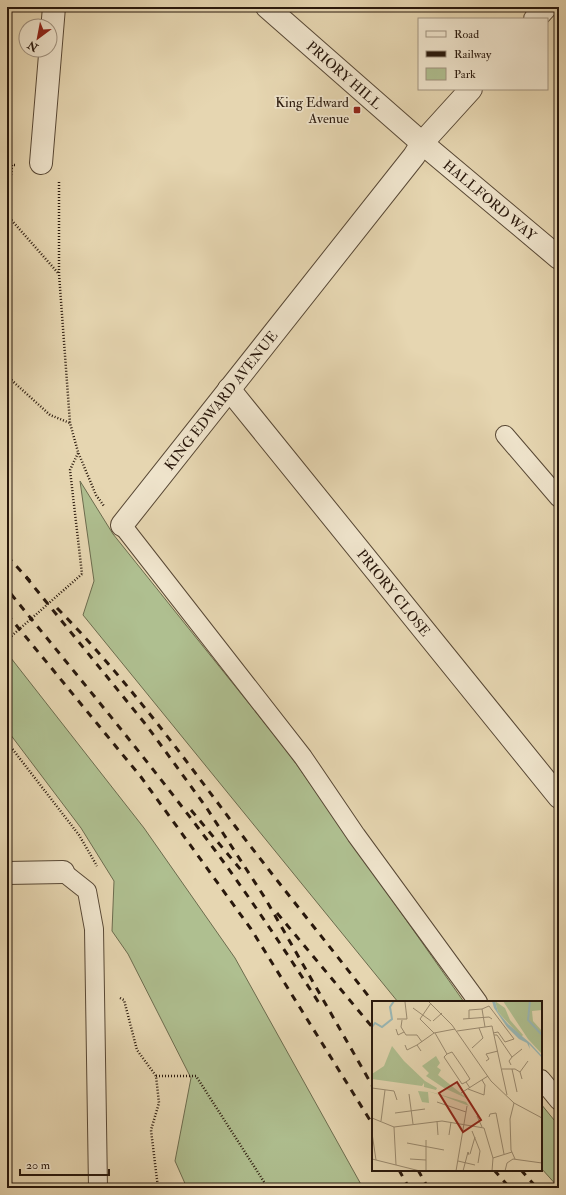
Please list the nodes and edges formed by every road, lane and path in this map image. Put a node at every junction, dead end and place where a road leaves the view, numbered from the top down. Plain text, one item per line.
1 (54, 7) edge
2 (267, 7) edge
3 (546, 7) edge
4 (536, 18) edge
5 (470, 90) edge
6 (422, 143) junction
7 (41, 163) junction
8 (559, 258) edge
9 (58, 274) junction
10 (7, 376) edge
11 (229, 389) junction
12 (70, 423) junction
13 (505, 435) dead end
14 (78, 452) junction
15 (559, 498) edge
16 (122, 525) junction
17 (7, 640) edge
18 (7, 742) edge
19 (559, 797) edge
20 (63, 872) joint
21 (7, 873) edge
22 (87, 890) junction
23 (94, 989) junction
24 (477, 1001) edge
25 (156, 1076) junction
26 (542, 1080) edge
27 (559, 1101) edge
28 (98, 1188) edge
29 (158, 1188) edge
30 (268, 1188) edge

1 - 7 street
2 - 6 street, PRIORY HILL
3 - 4 street
5 - 6 street, KING EDWARD AVENUE
6 - 8 street, HALLFORD WAY
6 - 11 street, KING EDWARD AVENUE
7 - 9 path
7 - 9 path
9 - 12 path
10 - 12 path
11 - 16 street, KING EDWARD AVENUE
11 - 19 street, PRIORY CLOSE
12 - 14 path
13 - 15 lane
14 - 16 path
14 - 17 path, bridge
16 - 24 lane
18 - 22 path
20 - 21 street
20 - 22 lane
22 - 23 lane
23 - 25 path
23 - 28 lane
25 - 29 path
25 - 30 path
26 - 27 lane

